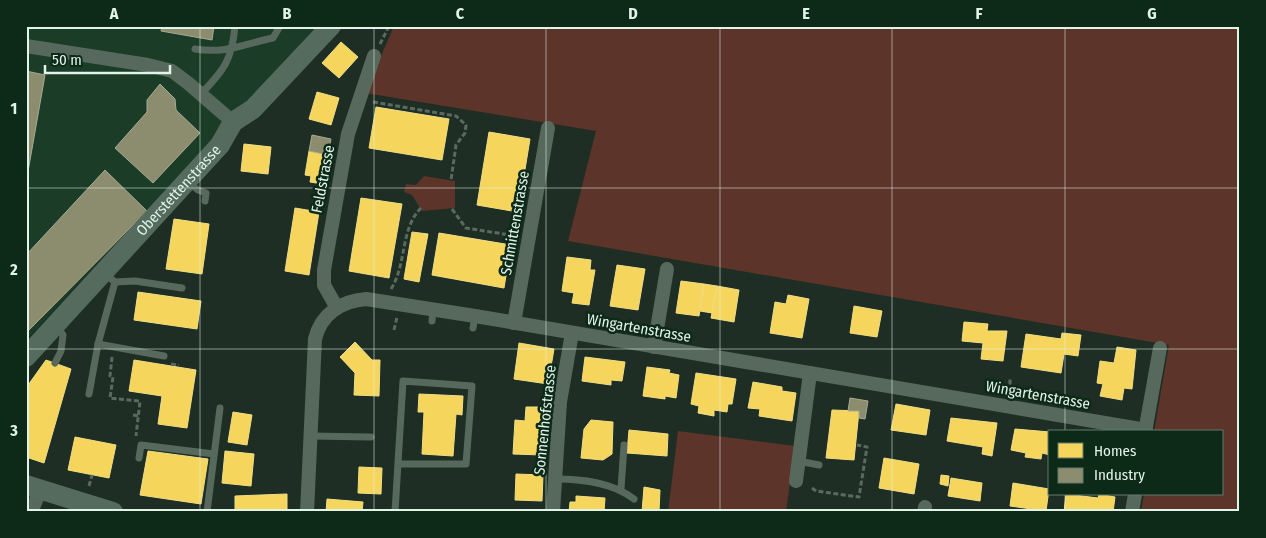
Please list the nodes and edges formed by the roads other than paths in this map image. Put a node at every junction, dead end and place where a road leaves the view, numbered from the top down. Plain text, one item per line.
1 (235, 26) edge
2 (280, 26) edge
3 (330, 26) edge
4 (26, 46) edge
5 (195, 49) dead end
6 (233, 50) junction
7 (374, 56) dead end
8 (201, 94) junction
9 (233, 122) junction
10 (548, 128) dead end
11 (187, 182) junction
12 (205, 201) dead end
13 (667, 269) dead end
14 (110, 277) junction
15 (182, 288) dead end
16 (337, 308) junction
17 (514, 323) junction
18 (56, 325) junction
19 (572, 333) junction
20 (98, 344) junction
21 (654, 347) junction
22 (1160, 348) dead end
23 (164, 356) dead end
24 (26, 357) edge
25 (55, 363) dead end
26 (810, 373) junction
27 (89, 394) dead end
28 (220, 408) dead end
29 (1140, 430) edge
30 (1146, 430) edge
31 (310, 436) junction
32 (371, 437) dead end
33 (624, 445) dead end
34 (214, 454) junction
35 (139, 458) dead end
36 (798, 462) junction
37 (398, 464) junction
38 (819, 465) dead end
39 (555, 479) junction
40 (796, 481) dead end
41 (34, 487) edge
42 (621, 489) junction
43 (1135, 496) edge
44 (634, 499) dead end
45 (31, 512) edge
46 (113, 512) edge
47 (207, 512) edge
48 (307, 512) edge
49 (396, 512) edge
50 (553, 512) edge
51 (1132, 512) edge

1 - 6 lane
2 - 6 lane
3 - 9 street, Oberstettenstrasse
4 - 8 street
5 - 6 lane
6 - 8 lane
7 - 16 street, Feldstrasse
8 - 9 street
9 - 11 street, Oberstettenstrasse
10 - 17 street, Schmittenstrasse
11 - 12 lane
11 - 14 street, Oberstettenstrasse
13 - 21 street
14 - 15 lane
14 - 18 street, Oberstettenstrasse
14 - 20 lane
16 - 17 street, Wingartenstrasse
16 - 31 street, Wingartenstrasse
17 - 19 street, Wingartenstrasse
18 - 24 street, Oberstettenstrasse
18 - 25 lane
19 - 21 street, Wingartenstrasse
19 - 39 street, Sonnenhofstrasse
20 - 23 lane
20 - 27 lane
21 - 26 street, Wingartenstrasse
22 - 30 street
26 - 29 street, Wingartenstrasse
26 - 36 street
28 - 34 lane
31 - 32 lane
31 - 48 street, Wingartenstrasse
33 - 42 lane
34 - 35 lane
34 - 47 lane
36 - 38 lane
36 - 40 street
37 - 37 lane
37 - 49 lane
39 - 42 lane
39 - 50 street, Sonnenhofstrasse
41 - 45 street
41 - 46 street
42 - 44 lane
43 - 51 street

